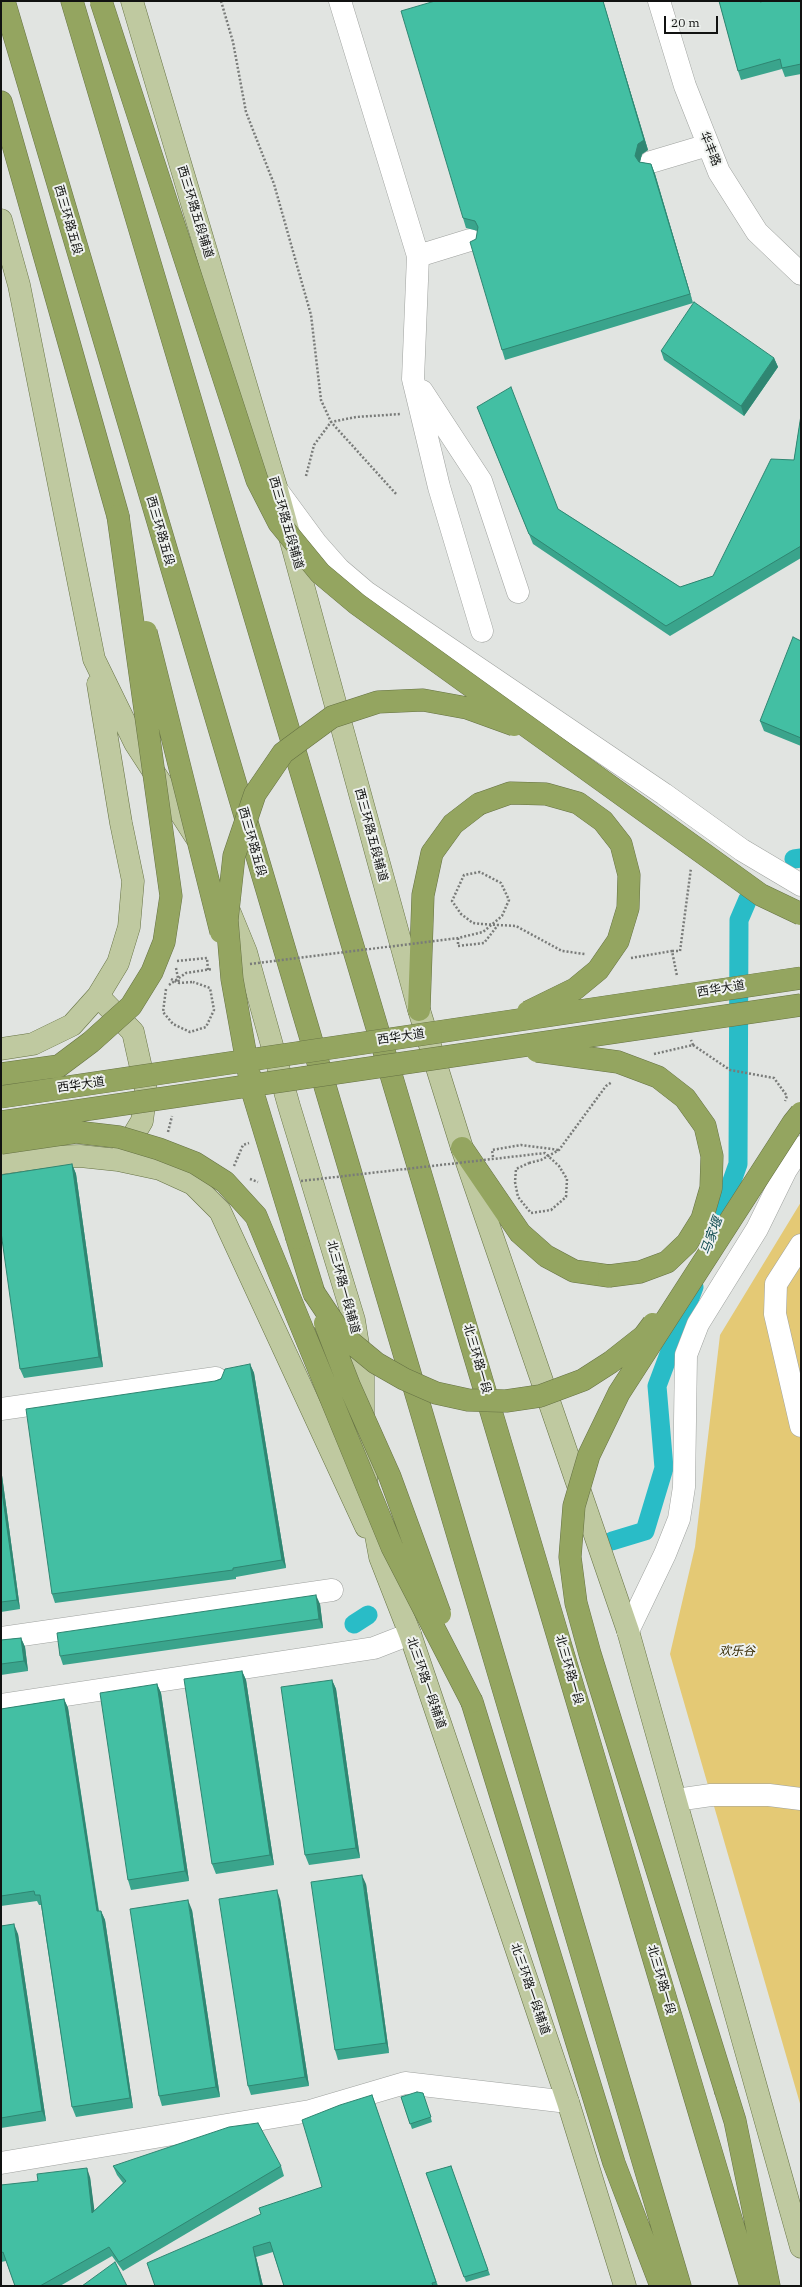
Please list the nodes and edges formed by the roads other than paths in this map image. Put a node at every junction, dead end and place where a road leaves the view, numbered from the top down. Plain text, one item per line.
1 (4, 1) edge
2 (72, 1) edge
3 (102, 1) edge
4 (132, 1) edge
5 (340, 1) edge
6 (659, 1) edge
7 (1, 102) edge
8 (708, 145) junction
9 (651, 162) edge
10 (1, 220) edge
11 (470, 240) edge
12 (418, 256) junction
13 (801, 274) edge
14 (413, 379) junction
15 (277, 490) junction
16 (118, 516) junction
17 (518, 592) dead end
18 (482, 631) dead end
19 (94, 659) junction
20 (541, 735) junction
21 (801, 885) edge
22 (801, 914) edge
23 (232, 971) junction
24 (801, 978) edge
25 (98, 996) junction
26 (801, 1005) edge
27 (419, 1010) junction
28 (508, 1021) junction
29 (510, 1048) junction
30 (1, 1049) edge
31 (59, 1066) junction
32 (1, 1074) edge
33 (1, 1092) edge
34 (1, 1097) edge
35 (801, 1113) edge
36 (1, 1122) edge
37 (1, 1126) edge
38 (76, 1132) junction
39 (1, 1144) edge
40 (801, 1147) edge
41 (462, 1148) junction
42 (118, 1160) junction
43 (1, 1163) edge
44 (801, 1245) edge
45 (701, 1266) junction
46 (314, 1293) junction
47 (216, 1378) dead end
48 (1, 1409) edge
49 (801, 1426) edge
50 (380, 1557) junction
51 (332, 1590) dead end
52 (628, 1631) junction
53 (410, 1634) junction
54 (1, 1638) edge
55 (472, 1702) junction
56 (1, 1705) edge
57 (801, 1799) edge
58 (676, 1800) junction
59 (568, 2102) junction
60 (1, 2163) edge
61 (801, 2247) edge
62 (625, 2286) edge
63 (660, 2286) edge
64 (680, 2286) edge
65 (751, 2286) edge
66 (769, 2286) edge

1 - 64 highway, 西三环路五段
2 - 65 highway, 北三环路一段
3 - 20 highway, bridge
4 - 15 main road, 西三环路五段辅道
5 - 12 street
6 - 8 street, 华丰路
7 - 16 highway
8 - 9 street
8 - 13 street, 华丰路
10 - 19 main road
11 - 12 street
12 - 14 street
14 - 17 street
14 - 18 street
15 - 21 street
15 - 27 main road, 西三环路五段辅道
16 - 23 highway, bridge
16 - 31 highway, bridge
19 - 25 main road
19 - 50 main road, 北三环路一段辅道
20 - 22 highway, bridge
20 - 23 highway, bridge
23 - 46 highway, bridge
24 - 28 highway, 西华大道, bridge
25 - 30 main road
25 - 42 main road
26 - 29 highway, 西华大道, bridge
27 - 28 highway, bridge
27 - 41 main road, 西三环路五段辅道
28 - 34 highway, 西华大道, bridge
29 - 36 highway, 西华大道, bridge
29 - 41 highway, bridge
31 - 32 highway, bridge
31 - 33 highway, bridge
35 - 45 highway, bridge
37 - 38 highway, bridge
38 - 39 highway, bridge
38 - 55 highway, bridge
40 - 52 street
41 - 52 main road
42 - 43 main road
42 - 50 main road
44 - 49 street
45 - 46 highway, bridge
45 - 66 highway, bridge
46 - 55 highway, bridge
47 - 48 street
50 - 53 main road, 北三环路一段辅道
51 - 54 street
52 - 58 main road
53 - 56 street
53 - 59 main road, 北三环路一段辅道
55 - 63 highway
57 - 58 street
58 - 61 main road
59 - 60 street
59 - 62 main road, 北三环路一段辅道

